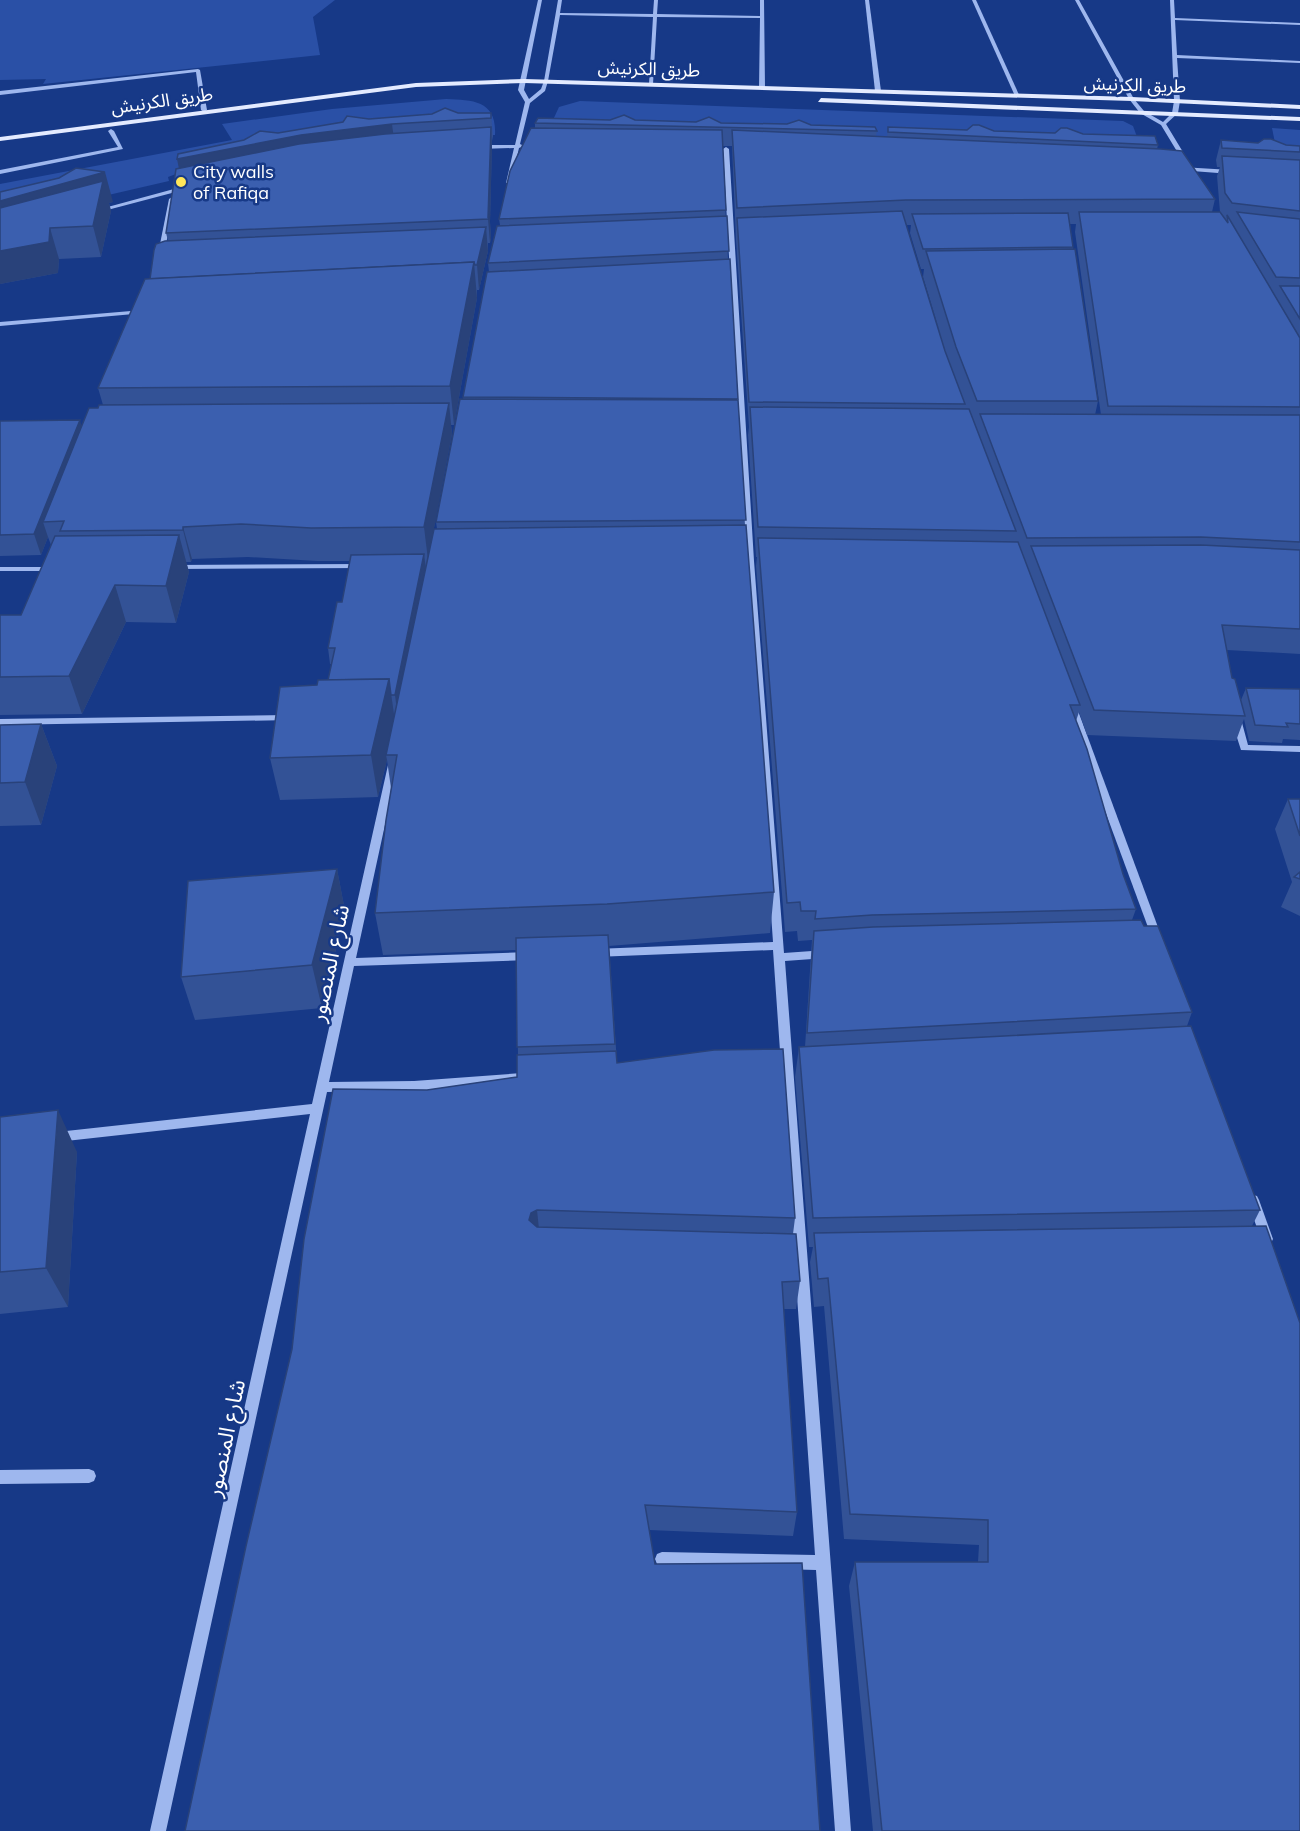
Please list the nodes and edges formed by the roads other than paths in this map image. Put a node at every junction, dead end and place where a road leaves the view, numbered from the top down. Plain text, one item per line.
1 (540, 0) edge
2 (560, 0) edge
3 (656, 0) edge
4 (762, 0) edge
5 (867, 0) edge
6 (974, 0) edge
7 (1077, 0) edge
8 (1172, 0) edge
9 (557, 14) junction
10 (654, 16) junction
11 (762, 17) junction
12 (1173, 19) junction
13 (1300, 24) edge
14 (1174, 56) junction
15 (1300, 62) edge
16 (524, 81) junction
17 (546, 81) junction
18 (651, 84) junction
19 (762, 88) junction
20 (522, 90) junction
21 (543, 90) junction
22 (878, 91) junction
23 (0, 93) edge
24 (1018, 96) junction
25 (735, 97) dead end
26 (807, 99) dead end
27 (1132, 99) junction
28 (1177, 101) junction
29 (528, 102) junction
30 (1300, 107) edge
31 (204, 110) junction
32 (1142, 112) junction
33 (1175, 113) junction
34 (1300, 119) edge
35 (1163, 124) junction
36 (111, 131) junction
37 (0, 139) edge
38 (0, 146) edge
39 (522, 146) junction
40 (469, 147) edge
41 (725, 149) edge
42 (1169, 168) edge
43 (1191, 170) junction
44 (0, 172) edge
45 (1234, 172) edge
46 (1196, 180) edge
47 (197, 186) edge
48 (507, 190) edge
49 (174, 191) junction
50 (88, 213) edge
51 (159, 262) edge
52 (143, 300) edge
53 (138, 312) junction
54 (150, 312) edge
55 (134, 323) edge
56 (0, 324) edge
57 (46, 558) edge
58 (744, 561) junction
59 (764, 561) edge
60 (376, 566) edge
61 (161, 567) edge
62 (66, 568) edge
63 (0, 569) edge
64 (42, 569) junction
65 (37, 579) edge
66 (1069, 700) edge
67 (1233, 710) edge
68 (296, 718) edge
69 (0, 722) edge
70 (1300, 749) edge
71 (395, 752) edge
72 (1153, 944) edge
73 (778, 952) junction
74 (834, 953) edge
75 (579, 954) edge
76 (544, 955) edge
77 (349, 962) junction
78 (803, 1070) edge
79 (782, 1071) junction
80 (531, 1077) edge
81 (322, 1087) junction
82 (317, 1108) junction
83 (47, 1138) edge
84 (1249, 1191) edge
85 (1264, 1246) edge
86 (89, 1476) dead end
87 (0, 1477) edge
88 (662, 1559) dead end
89 (823, 1563) junction
90 (158, 1831) edge
91 (843, 1831) edge

1 - 16 street
2 - 9 street
3 - 10 street
4 - 11 street
5 - 22 street
6 - 24 street
7 - 27 street
8 - 12 street
9 - 10 street
9 - 17 street
10 - 11 street
10 - 18 street
11 - 19 street
12 - 13 street
12 - 14 street
14 - 15 street
14 - 28 street
16 - 17 main road, طريق الكرنيش
16 - 20 street
16 - 31 main road, طريق الكرنيش
17 - 18 main road, طريق الكرنيش
17 - 21 street
18 - 19 main road, طريق الكرنيش
19 - 22 main road, طريق الكرنيش
20 - 21 main road, طريق الكرنيش
20 - 29 street
20 - 36 main road, طريق الكرنيش
21 - 25 main road, طريق الكرنيش
21 - 29 street
22 - 24 main road, طريق الكرنيش
23 - 31 street
24 - 27 main road, طريق الكرنيش
26 - 32 main road, طريق الكرنيش
27 - 28 main road, طريق الكرنيش
27 - 32 street
28 - 30 main road, طريق الكرنيش
28 - 33 street
29 - 39 street
31 - 37 main road, طريق الكرنيش
32 - 33 main road, طريق الكرنيش
32 - 35 street
33 - 34 main road, طريق الكرنيش
33 - 35 street
35 - 43 street
36 - 38 main road, طريق الكرنيش
36 - 44 street
39 - 40 street
39 - 48 street
41 - 58 street
42 - 43 street
43 - 45 street
43 - 46 street
47 - 49 street
49 - 50 street
49 - 51 street
52 - 53 street
53 - 54 street
53 - 55 street
53 - 56 street
57 - 64 street
58 - 59 street
58 - 73 street
60 - 61 street
62 - 64 street
63 - 64 street
64 - 65 street
66 - 72 street
67 - 70 street
68 - 69 street
71 - 77 street, شارع المنصور
73 - 74 street
73 - 75 street
73 - 79 street
76 - 77 street
77 - 81 street, شارع المنصور
78 - 79 street
79 - 89 street
80 - 81 street
81 - 82 street, شارع المنصور
82 - 83 street
82 - 90 street, شارع المنصور
84 - 85 street
86 - 87 street
88 - 89 street
89 - 91 street

